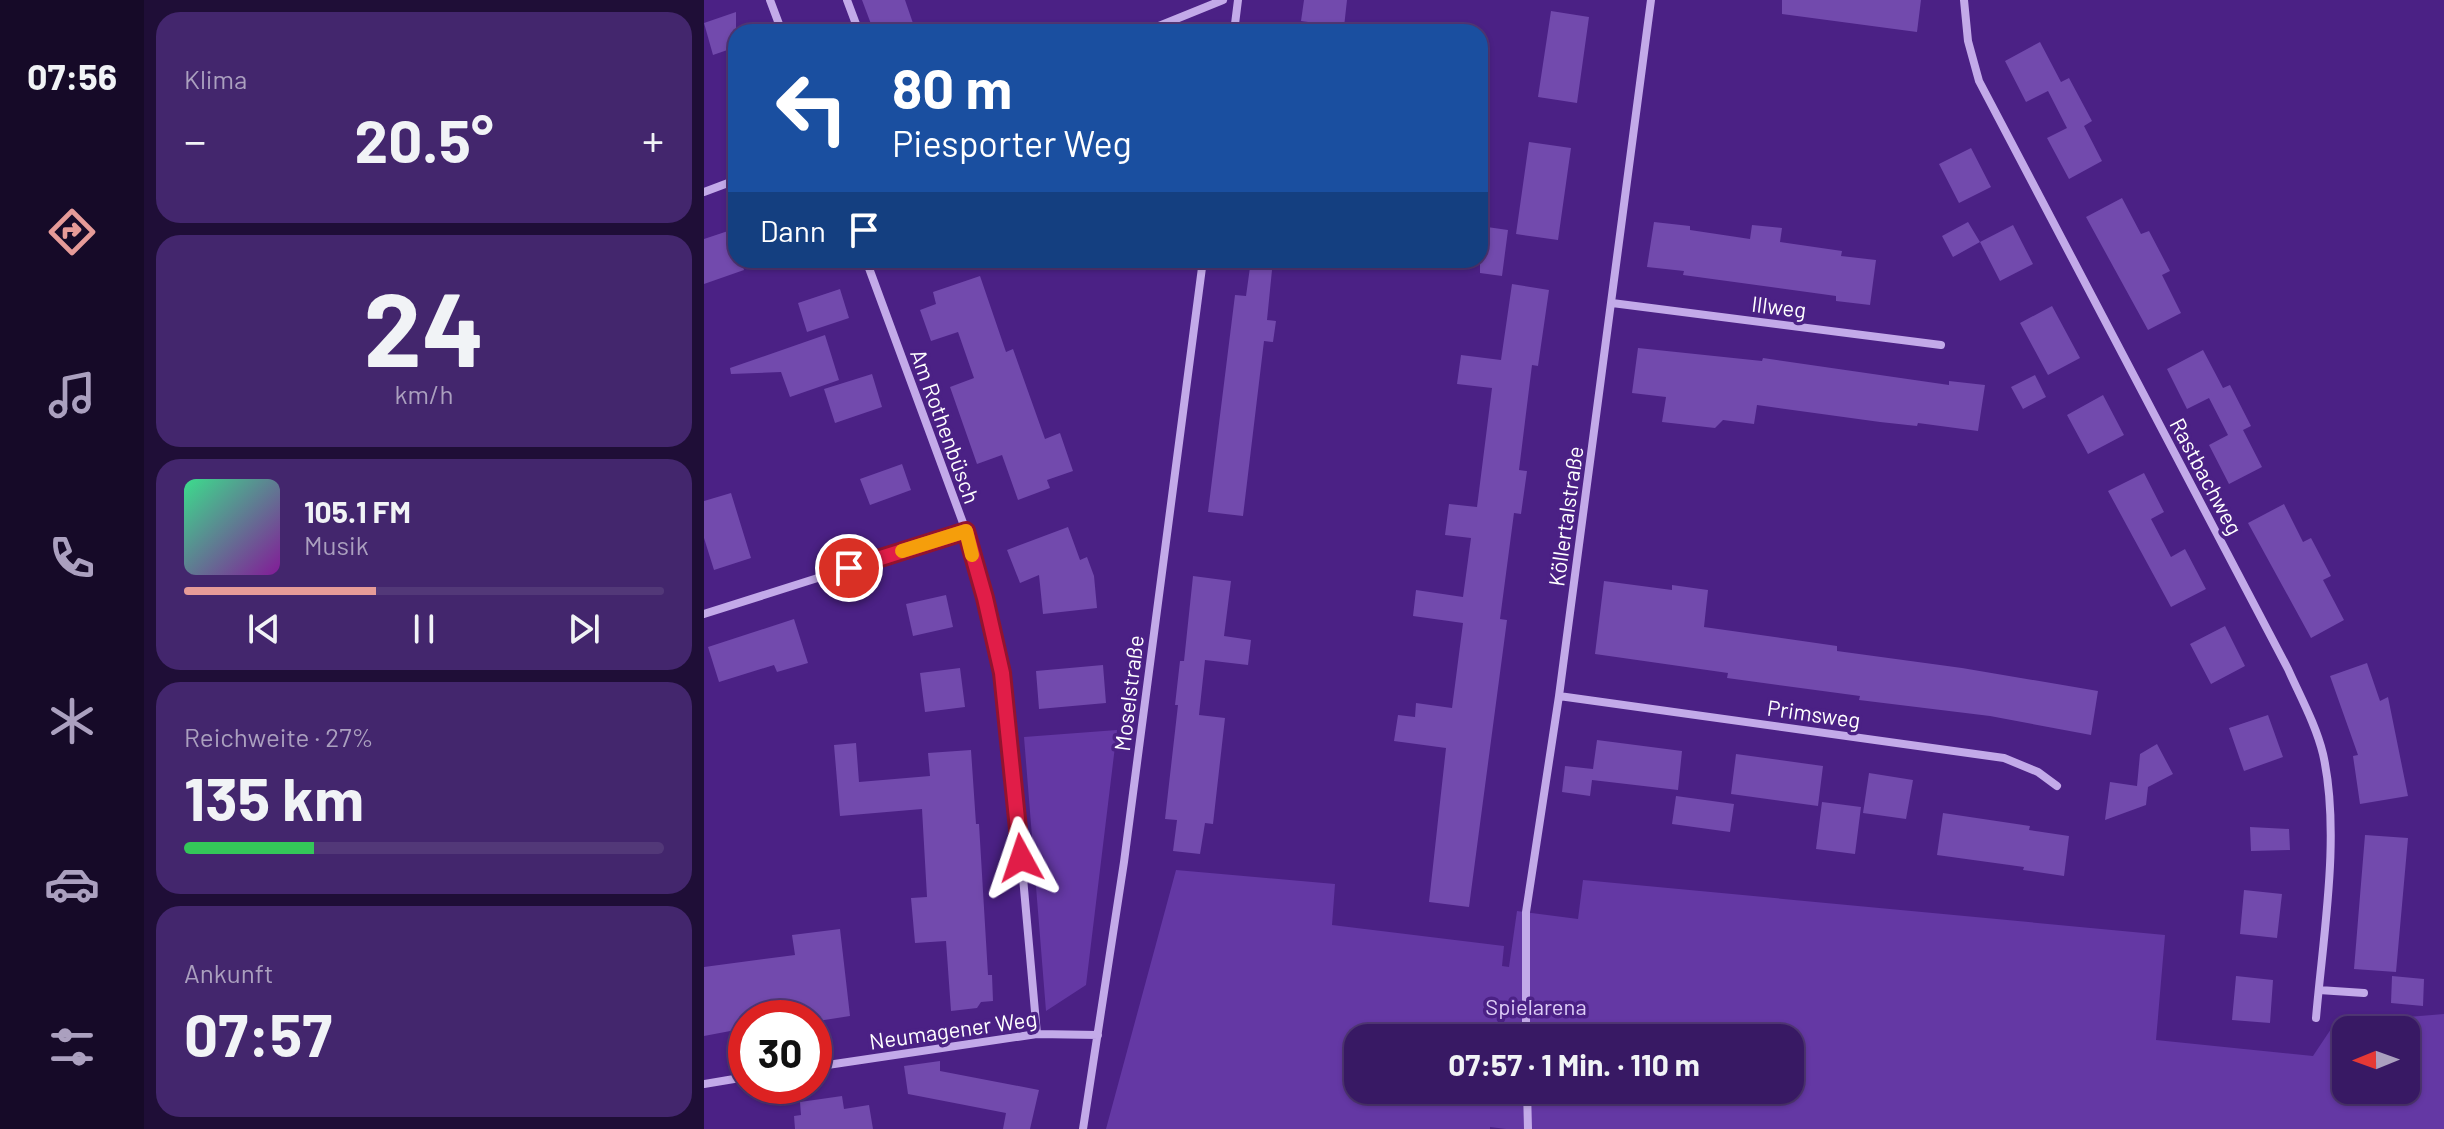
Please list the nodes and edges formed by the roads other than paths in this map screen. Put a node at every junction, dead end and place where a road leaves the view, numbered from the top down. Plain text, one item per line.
1 (770, 0) edge
2 (847, 0) edge
3 (1223, 0) edge
4 (1238, 0) edge
5 (1651, 0) edge
6 (1964, 0) edge
7 (779, 24) edge
8 (856, 24) edge
9 (1164, 24) edge
10 (1235, 24) edge
11 (728, 183) edge
12 (704, 192) edge
13 (869, 268) edge
14 (1202, 268) edge
15 (1612, 303) junction
16 (1941, 345) dead end
17 (966, 531) junction
18 (704, 614) edge
19 (1559, 696) junction
20 (2057, 786) dead end
21 (2319, 990) junction
22 (2364, 993) dead end
23 (2316, 1018) dead end
24 (1526, 1024) edge
25 (1037, 1034) junction
26 (1098, 1035) junction
27 (832, 1064) edge
28 (728, 1080) edge
29 (704, 1084) edge
30 (1527, 1104) edge
31 (1083, 1129) edge
32 (1528, 1129) edge

1 - 7 street
2 - 8 street
3 - 9 street
4 - 10 street
5 - 15 street, Köllertalstraße
6 - 21 street, Rastbachweg
11 - 12 street
13 - 17 street, Am Rothenbüsch
14 - 26 street, Moselstraße
15 - 16 street, Illweg
15 - 19 street, Köllertalstraße
17 - 18 street
17 - 25 street, Am Rothenbüsch
19 - 20 street, Primsweg
19 - 24 street, Köllertalstraße
21 - 22 street
21 - 23 street, Rastbachweg
25 - 26 street, Neumagener Weg
25 - 27 street, Neumagener Weg
26 - 31 street, Moselstraße
28 - 29 street
30 - 32 street

